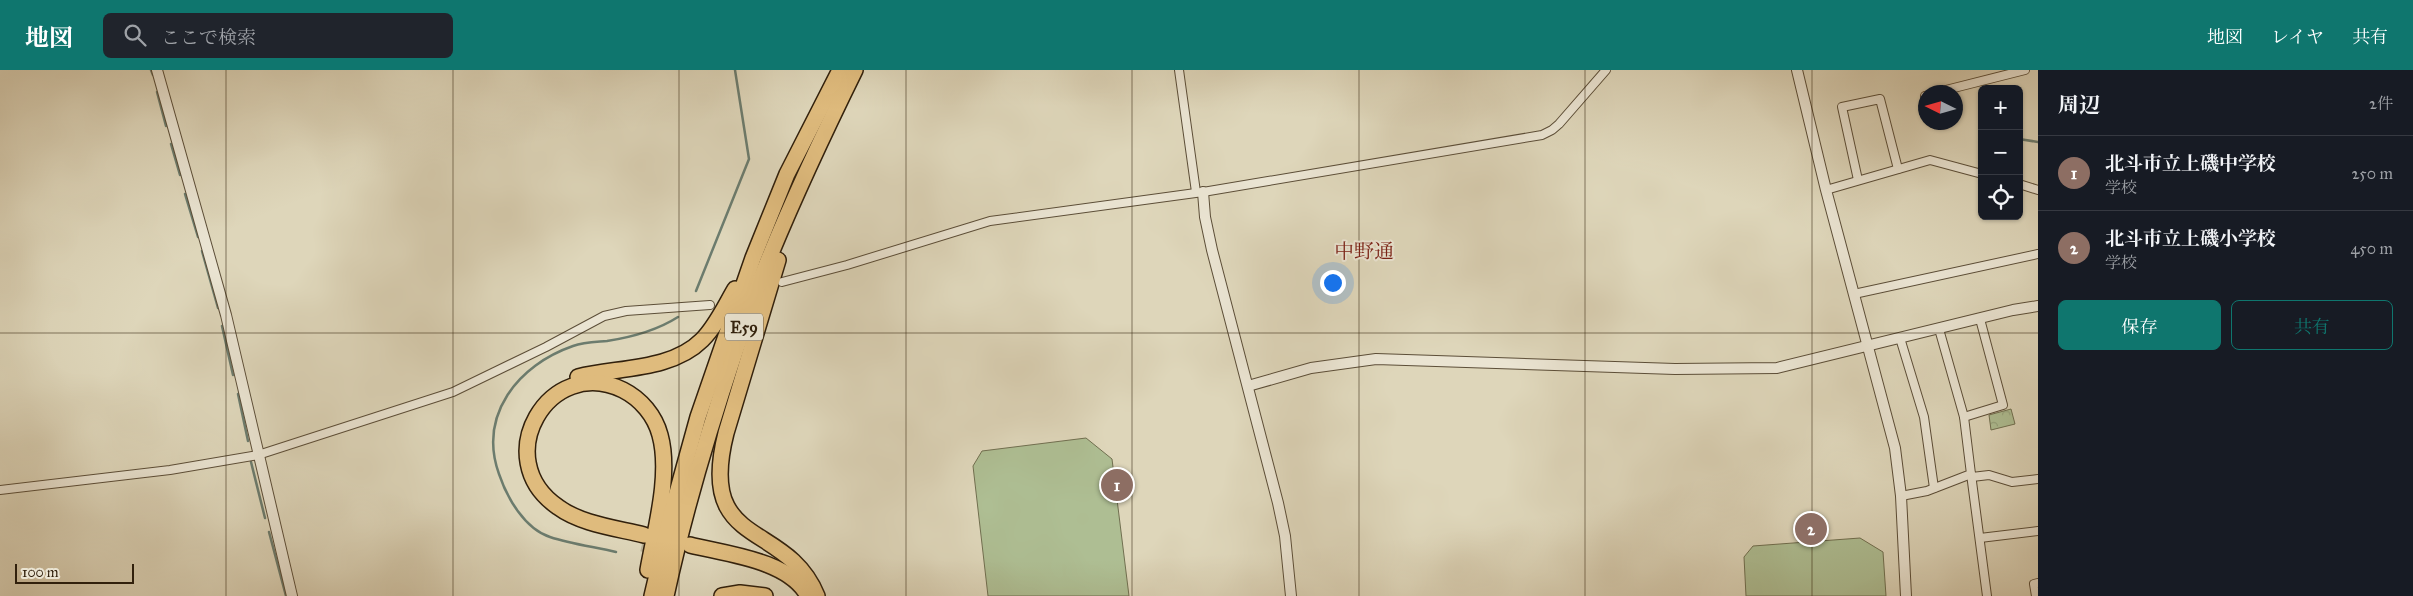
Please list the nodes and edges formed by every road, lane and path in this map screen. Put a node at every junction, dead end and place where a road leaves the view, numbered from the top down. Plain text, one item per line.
1 (157, 70) edge
2 (840, 70) edge
3 (855, 70) edge
4 (1179, 70) edge
5 (1606, 70) edge
6 (1797, 70) edge
7 (2025, 70) edge
8 (1963, 86) edge
9 (822, 136) junction
10 (1898, 169) junction
11 (1978, 173) edge
12 (1858, 180) junction
13 (2023, 185) edge
14 (1826, 190) junction
15 (2038, 190) edge
16 (1200, 192) junction
17 (2038, 254) edge
18 (753, 258) junction
19 (782, 282) dead end
20 (1854, 294) junction
21 (710, 305) dead end
22 (2038, 306) edge
23 (1980, 319) junction
24 (1939, 329) junction
25 (1900, 338) junction
26 (1868, 347) junction
27 (1248, 386) junction
28 (1964, 417) junction
29 (258, 455) junction
30 (1972, 475) junction
31 (2038, 479) edge
32 (1934, 488) junction
33 (0, 490) edge
34 (1901, 496) junction
35 (2038, 531) edge
36 (1980, 538) junction
37 (2038, 584) edge
38 (292, 596) edge
39 (644, 596) edge
40 (652, 596) edge
41 (666, 596) edge
42 (722, 596) edge
43 (764, 596) edge
44 (797, 596) edge
45 (808, 596) edge
46 (817, 596) edge
47 (1291, 596) edge
48 (1906, 596) edge
49 (1982, 596) edge
50 (1987, 596) edge
51 (2036, 596) edge

1 - 29 street
2 - 18 highway, E59
3 - 9 highway, E59
4 - 16 street
5 - 16 street
6 - 14 street
7 - 8 street
9 - 41 highway, E59
9 - 46 highway
10 - 11 street
10 - 12 street
10 - 12 street
12 - 14 street
13 - 15 street
14 - 20 street
16 - 19 street
16 - 27 street
17 - 20 street
18 - 39 highway
18 - 40 highway, E59
20 - 26 street
21 - 29 street
22 - 23 street
23 - 24 street
23 - 28 street
24 - 25 street
24 - 28 street
25 - 26 street
25 - 32 street
26 - 27 street
26 - 34 street
27 - 47 street
28 - 30 street
29 - 33 street
29 - 38 street
30 - 31 street
30 - 32 street
30 - 36 street
32 - 34 street
34 - 48 street
35 - 36 street
36 - 50 street
37 - 51 street
42 - 43 highway
44 - 45 highway
49 - 50 street

